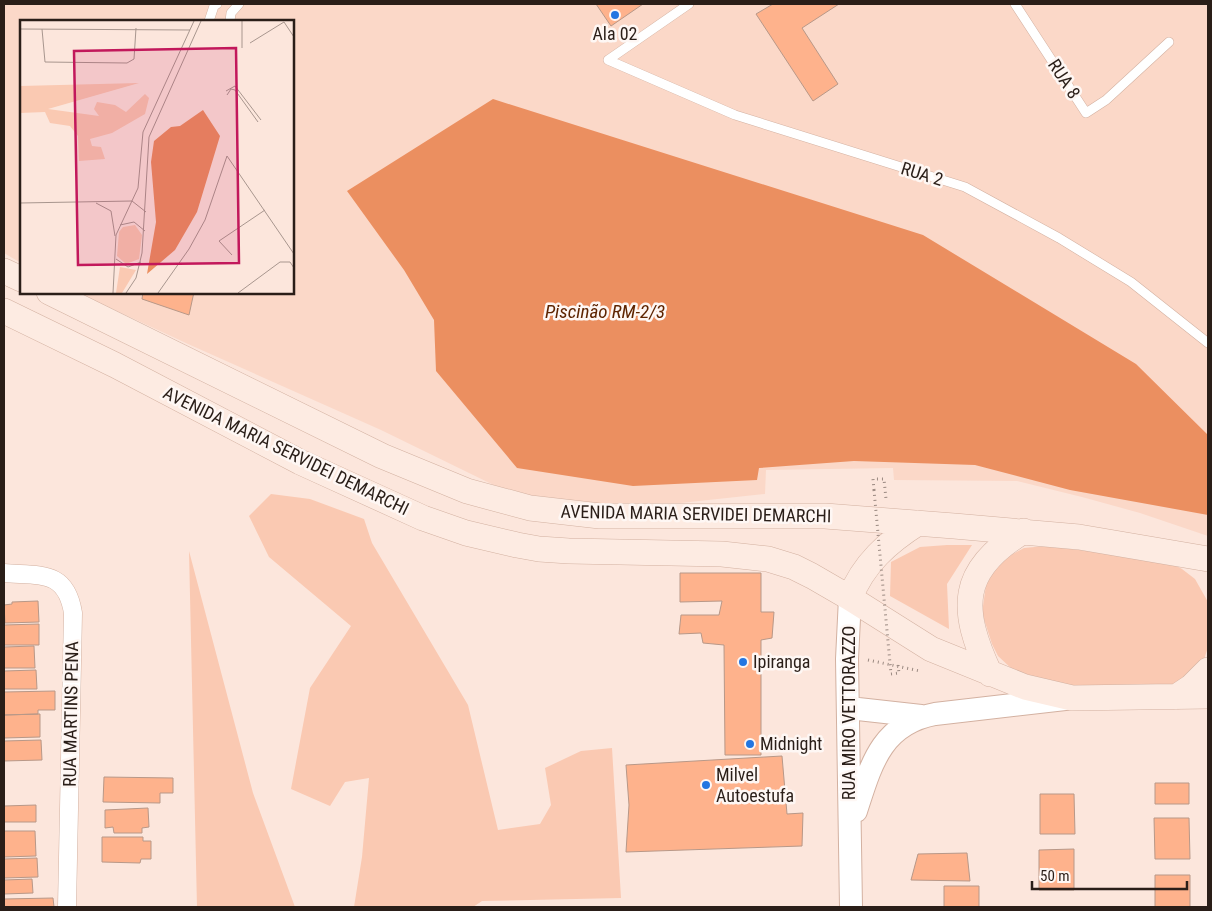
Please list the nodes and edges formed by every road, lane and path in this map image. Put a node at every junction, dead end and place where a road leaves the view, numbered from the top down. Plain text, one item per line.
1 (216, 4) edge
2 (239, 4) edge
3 (689, 4) edge
4 (1015, 4) edge
5 (209, 20) edge
6 (230, 20) edge
7 (1169, 42) dead end
8 (4, 271) edge
9 (20, 279) edge
10 (53, 294) edge
11 (4, 311) edge
12 (1208, 343) edge
13 (886, 490) dead end
14 (918, 523) junction
15 (1024, 531) junction
16 (1204, 562) edge
17 (4, 573) edge
18 (850, 598) junction
19 (847, 659) junction
20 (898, 665) junction
21 (1208, 670) edge
22 (923, 672) dead end
23 (990, 674) junction
24 (1208, 696) edge
25 (1176, 697) junction
26 (1072, 698) junction
27 (848, 708) junction
28 (921, 716) junction
29 (850, 829) junction
30 (67, 907) edge
31 (851, 907) edge

1 - 5 lane
2 - 6 lane
3 - 12 lane, RUA 2
4 - 7 lane, RUA 8
8 - 9 main road
10 - 14 main road, AVENIDA MARIA SERVIDEI DEMARCHI
11 - 18 main road, AVENIDA MARIA SERVIDEI DEMARCHI
13 - 20 path, bridge
14 - 15 main road, AVENIDA MARIA SERVIDEI DEMARCHI
14 - 18 main road
15 - 16 main road, AVENIDA MARIA SERVIDEI DEMARCHI
15 - 23 main road
17 - 30 street, RUA MARTINS PENA
18 - 19 street, RUA MIRO VETTORAZZO
18 - 23 main road, AVENIDA MARIA SERVIDEI DEMARCHI
19 - 20 path
19 - 27 street, RUA MIRO VETTORAZZO
20 - 22 path
21 - 25 main road
23 - 26 main road, AVENIDA MARIA SERVIDEI DEMARCHI
24 - 25 main road, AVENIDA MARIA SERVIDEI DEMARCHI
25 - 26 main road, AVENIDA MARIA SERVIDEI DEMARCHI
26 - 28 street, RUA MIRO VETTORAZZO
27 - 28 street
27 - 29 street, RUA MIRO VETTORAZZO
28 - 29 street, RUA MIRO VETTORAZZO
29 - 31 street, RUA MIRO VETTORAZZO

